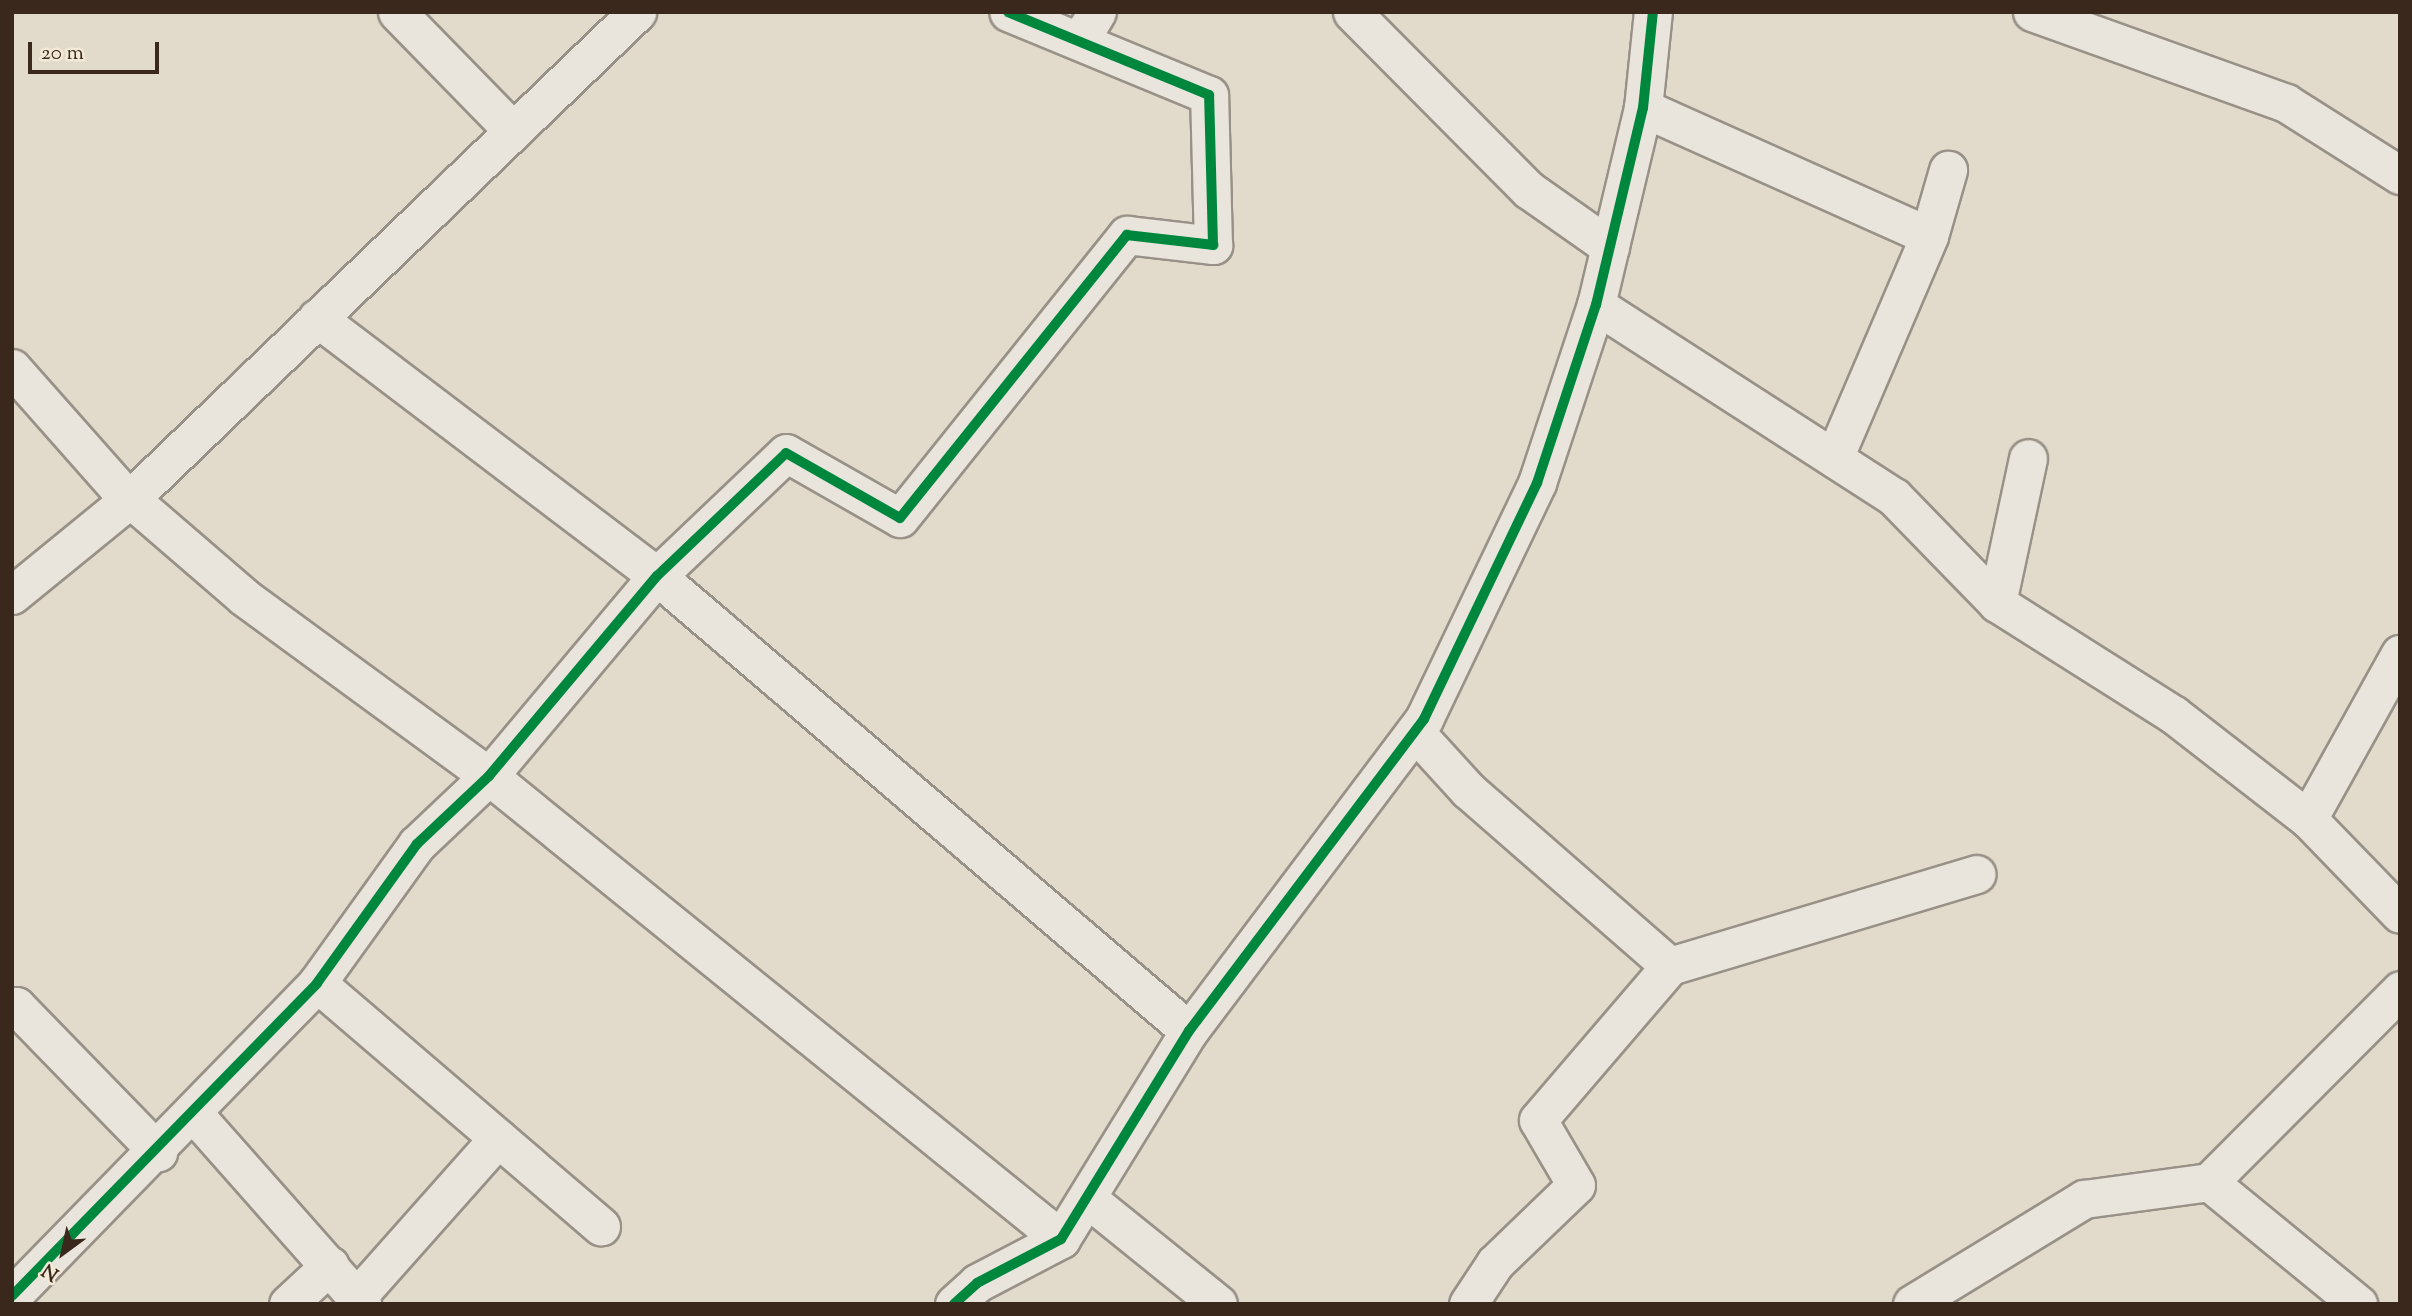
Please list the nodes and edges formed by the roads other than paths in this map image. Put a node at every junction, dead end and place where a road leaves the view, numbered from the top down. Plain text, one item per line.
1 (397, 12) edge
2 (637, 12) edge
3 (1008, 12) edge
4 (1352, 12) edge
5 (1653, 12) edge
6 (2032, 12) edge
7 (1088, 26) edge
8 (1643, 108) junction
9 (513, 131) junction
10 (1948, 170) dead end
11 (2400, 175) edge
12 (1929, 236) junction
13 (1610, 247) junction
14 (1596, 305) junction
15 (317, 318) junction
16 (12, 368) edge
17 (1833, 458) junction
18 (2028, 458) dead end
19 (131, 498) junction
20 (657, 576) junction
21 (12, 595) edge
22 (1997, 603) junction
23 (2400, 654) edge
24 (1415, 732) junction
25 (489, 776) junction
26 (2308, 819) junction
27 (1978, 874) dead end
28 (2400, 914) edge
29 (1670, 966) junction
30 (317, 983) junction
31 (2400, 990) edge
32 (12, 1009) edge
33 (1189, 1031) junction
34 (194, 1114) junction
35 (498, 1138) junction
36 (158, 1152) junction
37 (2209, 1182) junction
38 (1088, 1199) junction
39 (601, 1226) dead end
40 (1061, 1239) junction
41 (330, 1265) junction
42 (12, 1296) edge
43 (1479, 1299) edge
44 (359, 1301) edge
45 (962, 1301) edge
46 (288, 1304) edge
47 (1218, 1304) edge
48 (1912, 1304) edge
49 (2358, 1304) edge

1 - 9 street
2 - 9 street
3 - 7 street
4 - 13 street
5 - 8 street
6 - 11 street
7 - 20 street
8 - 12 street
8 - 13 street
9 - 15 street
10 - 12 street
12 - 17 street
13 - 14 street
14 - 17 street
14 - 24 street
15 - 19 street
15 - 20 street
16 - 19 street
17 - 22 street
18 - 22 street
19 - 21 street
19 - 25 street
20 - 25 street
20 - 33 street
22 - 26 street
23 - 26 street
24 - 29 street
24 - 33 street
25 - 30 street
25 - 40 street
26 - 28 street
27 - 29 street
29 - 43 street
30 - 34 street
30 - 35 street
31 - 37 street
32 - 36 street
33 - 38 street
34 - 36 street
34 - 41 street
35 - 39 street
35 - 44 street
36 - 42 street
37 - 48 street
37 - 49 street
38 - 40 street
38 - 47 street
40 - 45 street
41 - 44 street
41 - 46 street

